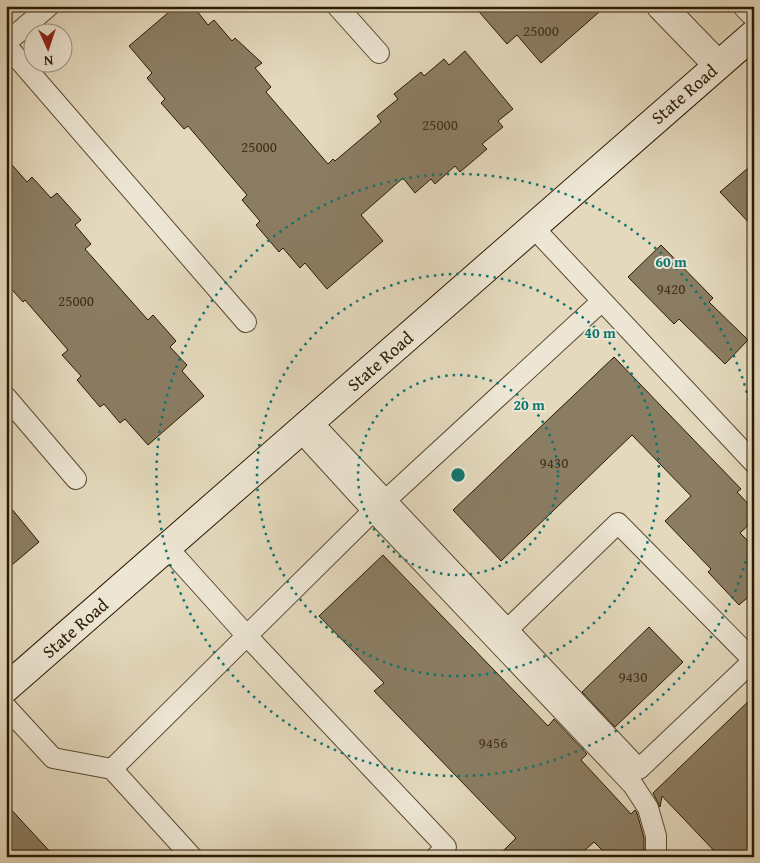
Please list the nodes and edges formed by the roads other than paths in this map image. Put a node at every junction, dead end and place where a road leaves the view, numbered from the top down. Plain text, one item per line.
1 (49, 6) edge
2 (337, 6) edge
3 (660, 6) edge
4 (748, 6) edge
5 (754, 12) edge
6 (754, 34) edge
7 (6, 44) edge
8 (378, 53) dead end
9 (718, 65) junction
10 (533, 227) junction
11 (602, 301) junction
12 (246, 322) dead end
13 (6, 397) edge
14 (305, 426) junction
15 (754, 463) edge
16 (76, 479) dead end
17 (380, 505) junction
18 (167, 547) junction
19 (507, 630) junction
20 (246, 636) junction
21 (754, 660) edge
22 (6, 688) edge
23 (6, 707) edge
24 (112, 769) junction
25 (192, 857) edge
26 (436, 857) edge
27 (656, 857) edge

1 - 7 lane
2 - 8 lane
3 - 9 main road
4 - 5 main road
6 - 9 main road, State Road
7 - 12 lane
9 - 10 main road, State Road
10 - 11 lane
10 - 14 main road, State Road
11 - 15 lane
11 - 17 lane
13 - 16 lane
14 - 17 lane
14 - 18 main road, State Road
17 - 19 lane
17 - 20 lane
17 - 27 lane
18 - 20 lane
18 - 22 main road, State Road
19 - 21 lane
19 - 21 lane
20 - 24 lane
20 - 26 lane
23 - 24 lane
24 - 25 lane

